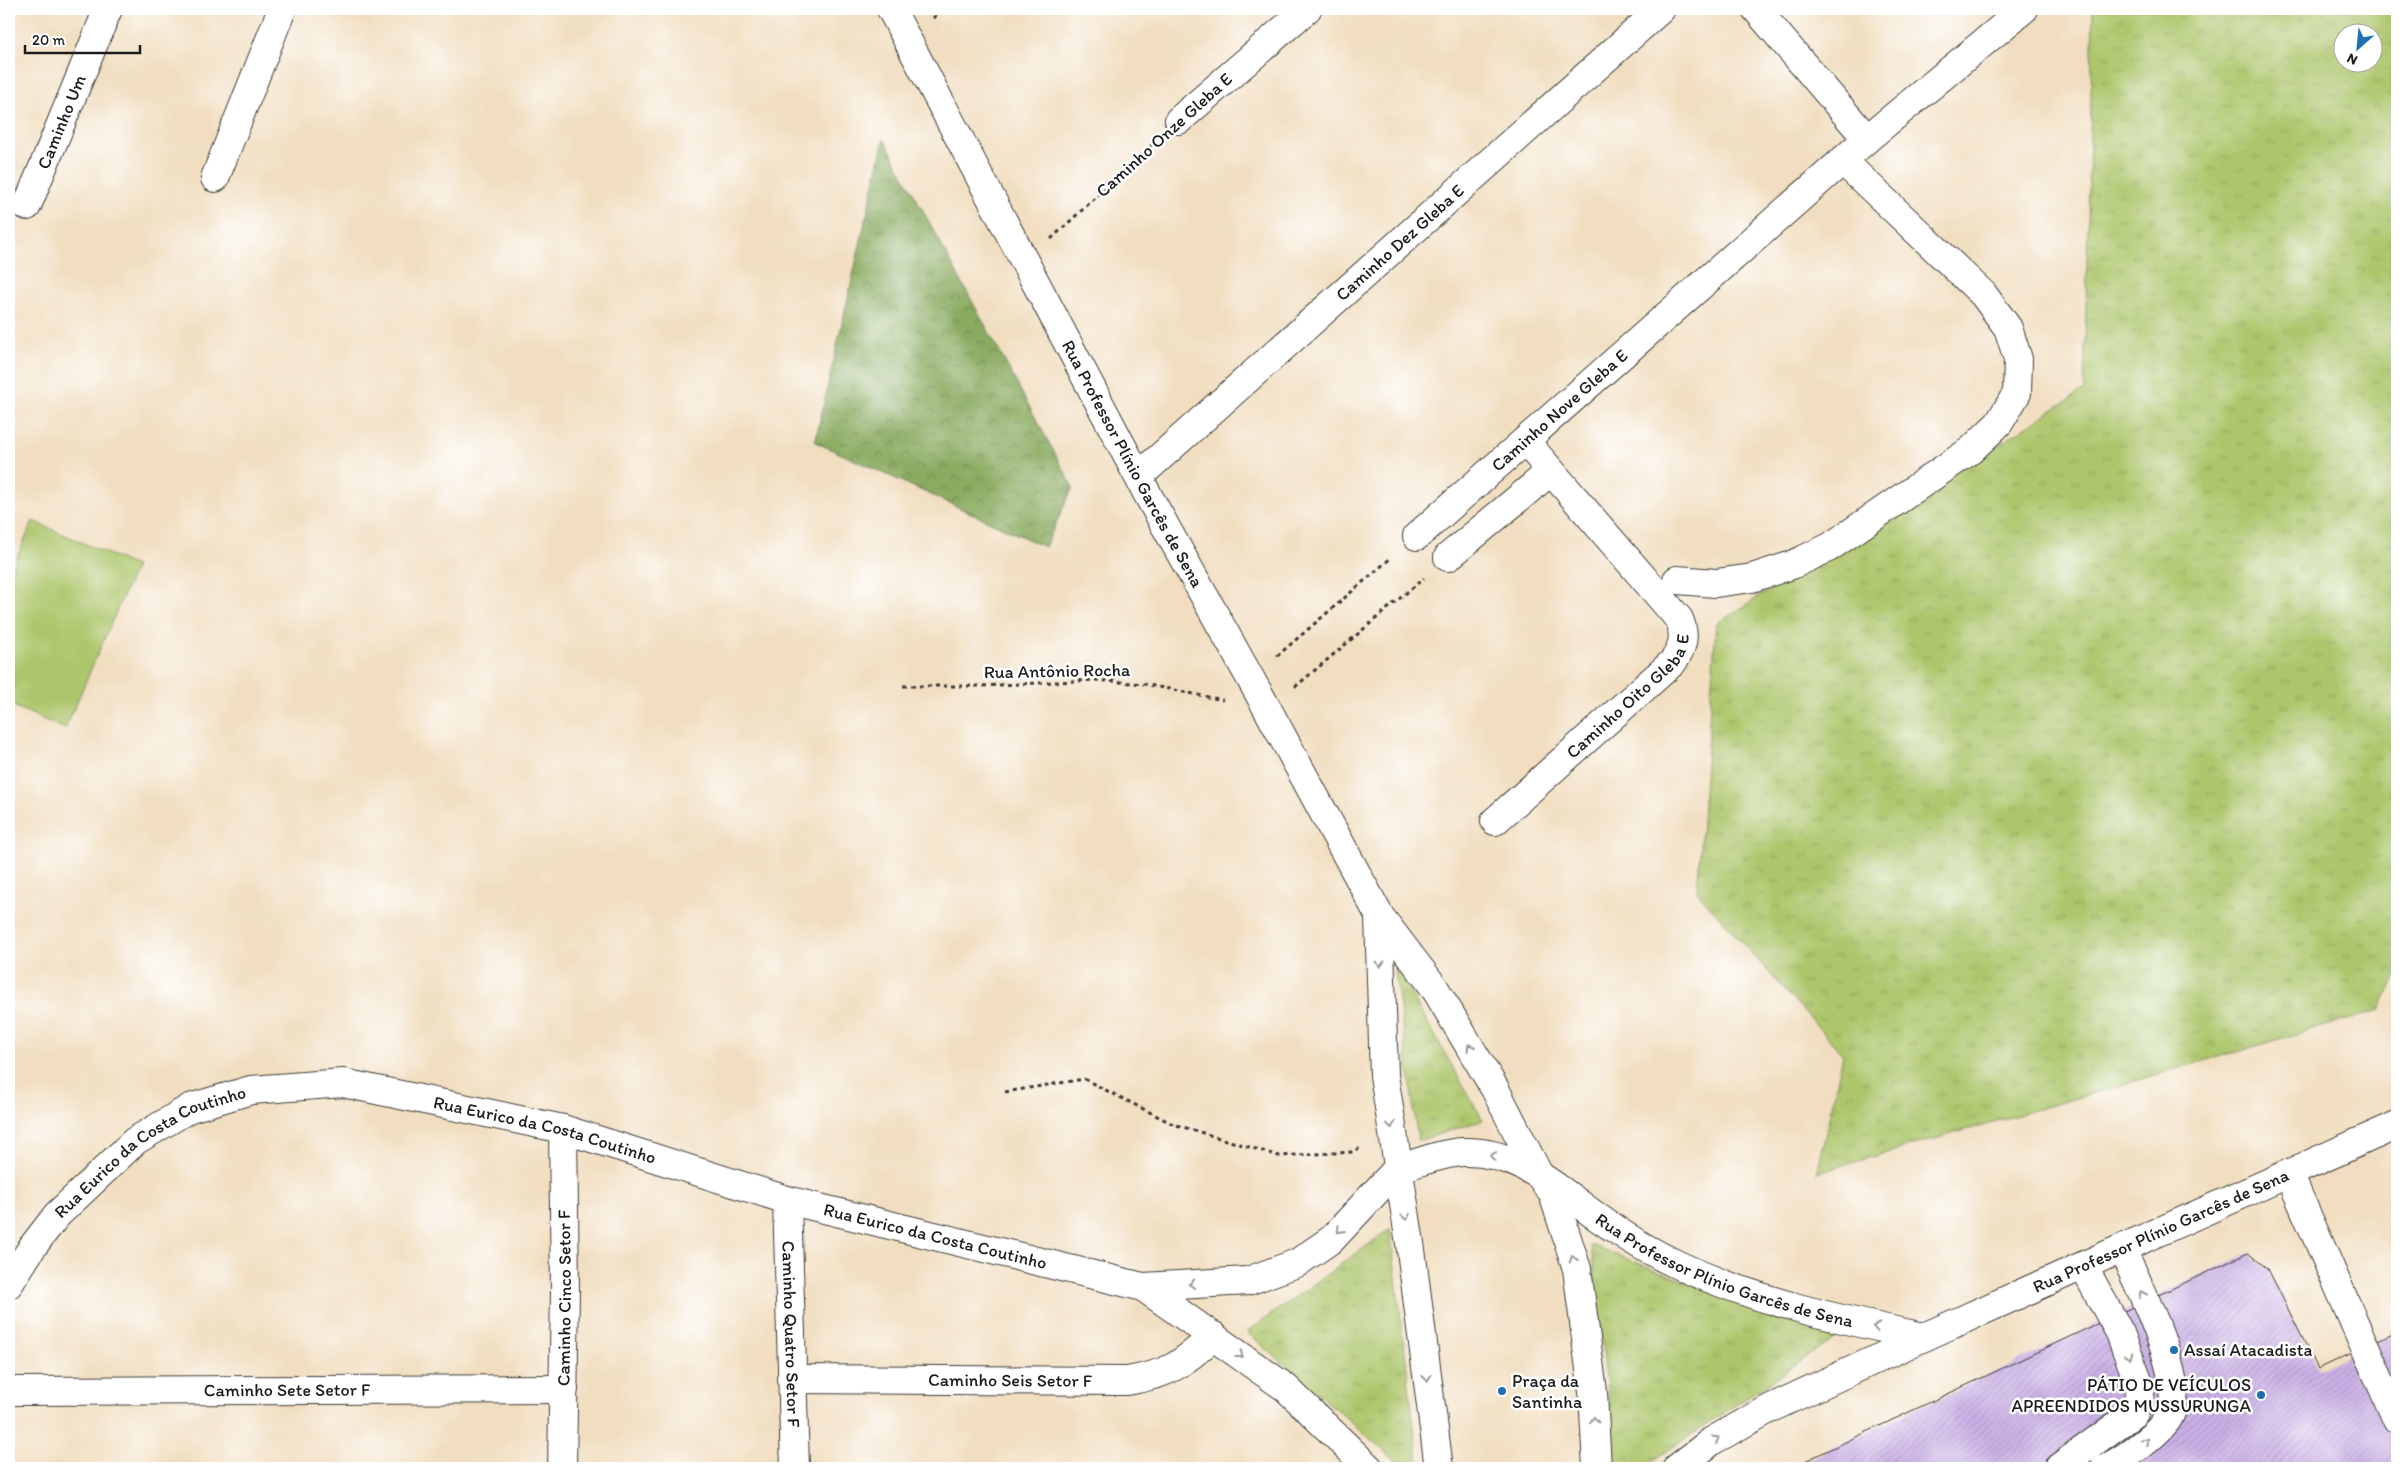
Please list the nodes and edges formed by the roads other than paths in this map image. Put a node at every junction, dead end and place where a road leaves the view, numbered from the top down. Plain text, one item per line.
1 (108, 9) edge
2 (282, 9) edge
3 (891, 9) edge
4 (1307, 9) edge
5 (1661, 9) edge
6 (1756, 9) edge
7 (2024, 9) edge
8 (1179, 120) road end
9 (1867, 139) junction
10 (1843, 161) junction
11 (215, 178) dead end
12 (27, 206) dead end
13 (1526, 442) junction
14 (1551, 471) junction
15 (1139, 476) junction
16 (1417, 536) road end
17 (1448, 557) road end
18 (1677, 580) dead end
19 (1495, 821) dead end
20 (1379, 915) junction
21 (2397, 1125) edge
22 (563, 1129) junction
23 (1397, 1169) junction
24 (1538, 1173) junction
25 (2289, 1174) junction
26 (787, 1200) junction
27 (21, 1244) edge
28 (2122, 1249) junction
29 (2083, 1266) junction
30 (9, 1284) edge
31 (1142, 1287) junction
32 (1214, 1336) junction
33 (1924, 1337) junction
34 (790, 1379) junction
35 (564, 1388) junction
36 (9, 1391) edge
37 (2397, 1420) edge
38 (562, 1468) edge
39 (795, 1468) edge
40 (1369, 1468) edge
41 (1439, 1468) edge
42 (1597, 1468) edge
43 (1677, 1468) edge
44 (2058, 1468) edge
45 (2105, 1468) edge

1 - 12 street, Caminho Um
2 - 11 street
3 - 15 street, Rua Professor Plínio Garcês de Sena
4 - 8 street, Caminho Onze Gleba E
5 - 15 street, Caminho Dez Gleba E
6 - 9 street
7 - 9 street, Caminho Nove Gleba E
9 - 10 street, Caminho Nove Gleba E
10 - 13 street, Caminho Nove Gleba E
10 - 18 street
13 - 14 street, Caminho Oito Gleba E
13 - 16 street, Caminho Nove Gleba E
14 - 17 street
14 - 19 street, Caminho Oito Gleba E
15 - 20 street, Rua Professor Plínio Garcês de Sena
20 -> 23 street, Rua Professor Plínio Garcês de Sena
24 -> 20 street, Rua Professor Plínio Garcês de Sena
21 - 25 street, Rua Professor Plínio Garcês de Sena
22 - 26 street, Rua Eurico da Costa Coutinho
22 - 27 street, Rua Eurico da Costa Coutinho
22 - 35 street, Caminho Cinco Setor F
24 -> 23 street, Rua Professor Plínio Garcês de Sena
23 -> 31 street, Rua Eurico da Costa Coutinho
23 -> 41 street, Rua Professor Plínio Garcês de Sena
33 -> 24 street, Rua Professor Plínio Garcês de Sena
42 -> 24 street, Rua Professor Plínio Garcês de Sena
25 - 28 street, Rua Professor Plínio Garcês de Sena
25 - 37 street
26 - 31 street, Rua Eurico da Costa Coutinho
26 - 34 street, Caminho Quatro Setor F
27 - 30 street, Rua Eurico da Costa Coutinho
28 - 29 street, Rua Professor Plínio Garcês de Sena
45 -> 28 street
29 - 33 street, Rua Professor Plínio Garcês de Sena
29 -> 44 street
31 - 32 street, Rua Eurico da Costa Coutinho
32 - 34 street, Caminho Seis Setor F
32 -> 40 street, Rua Eurico da Costa Coutinho
43 -> 33 street, Rua Professor Plínio Garcês de Sena
34 - 39 street, Caminho Quatro Setor F
35 - 36 street, Caminho Sete Setor F
35 - 38 street, Caminho Cinco Setor F

